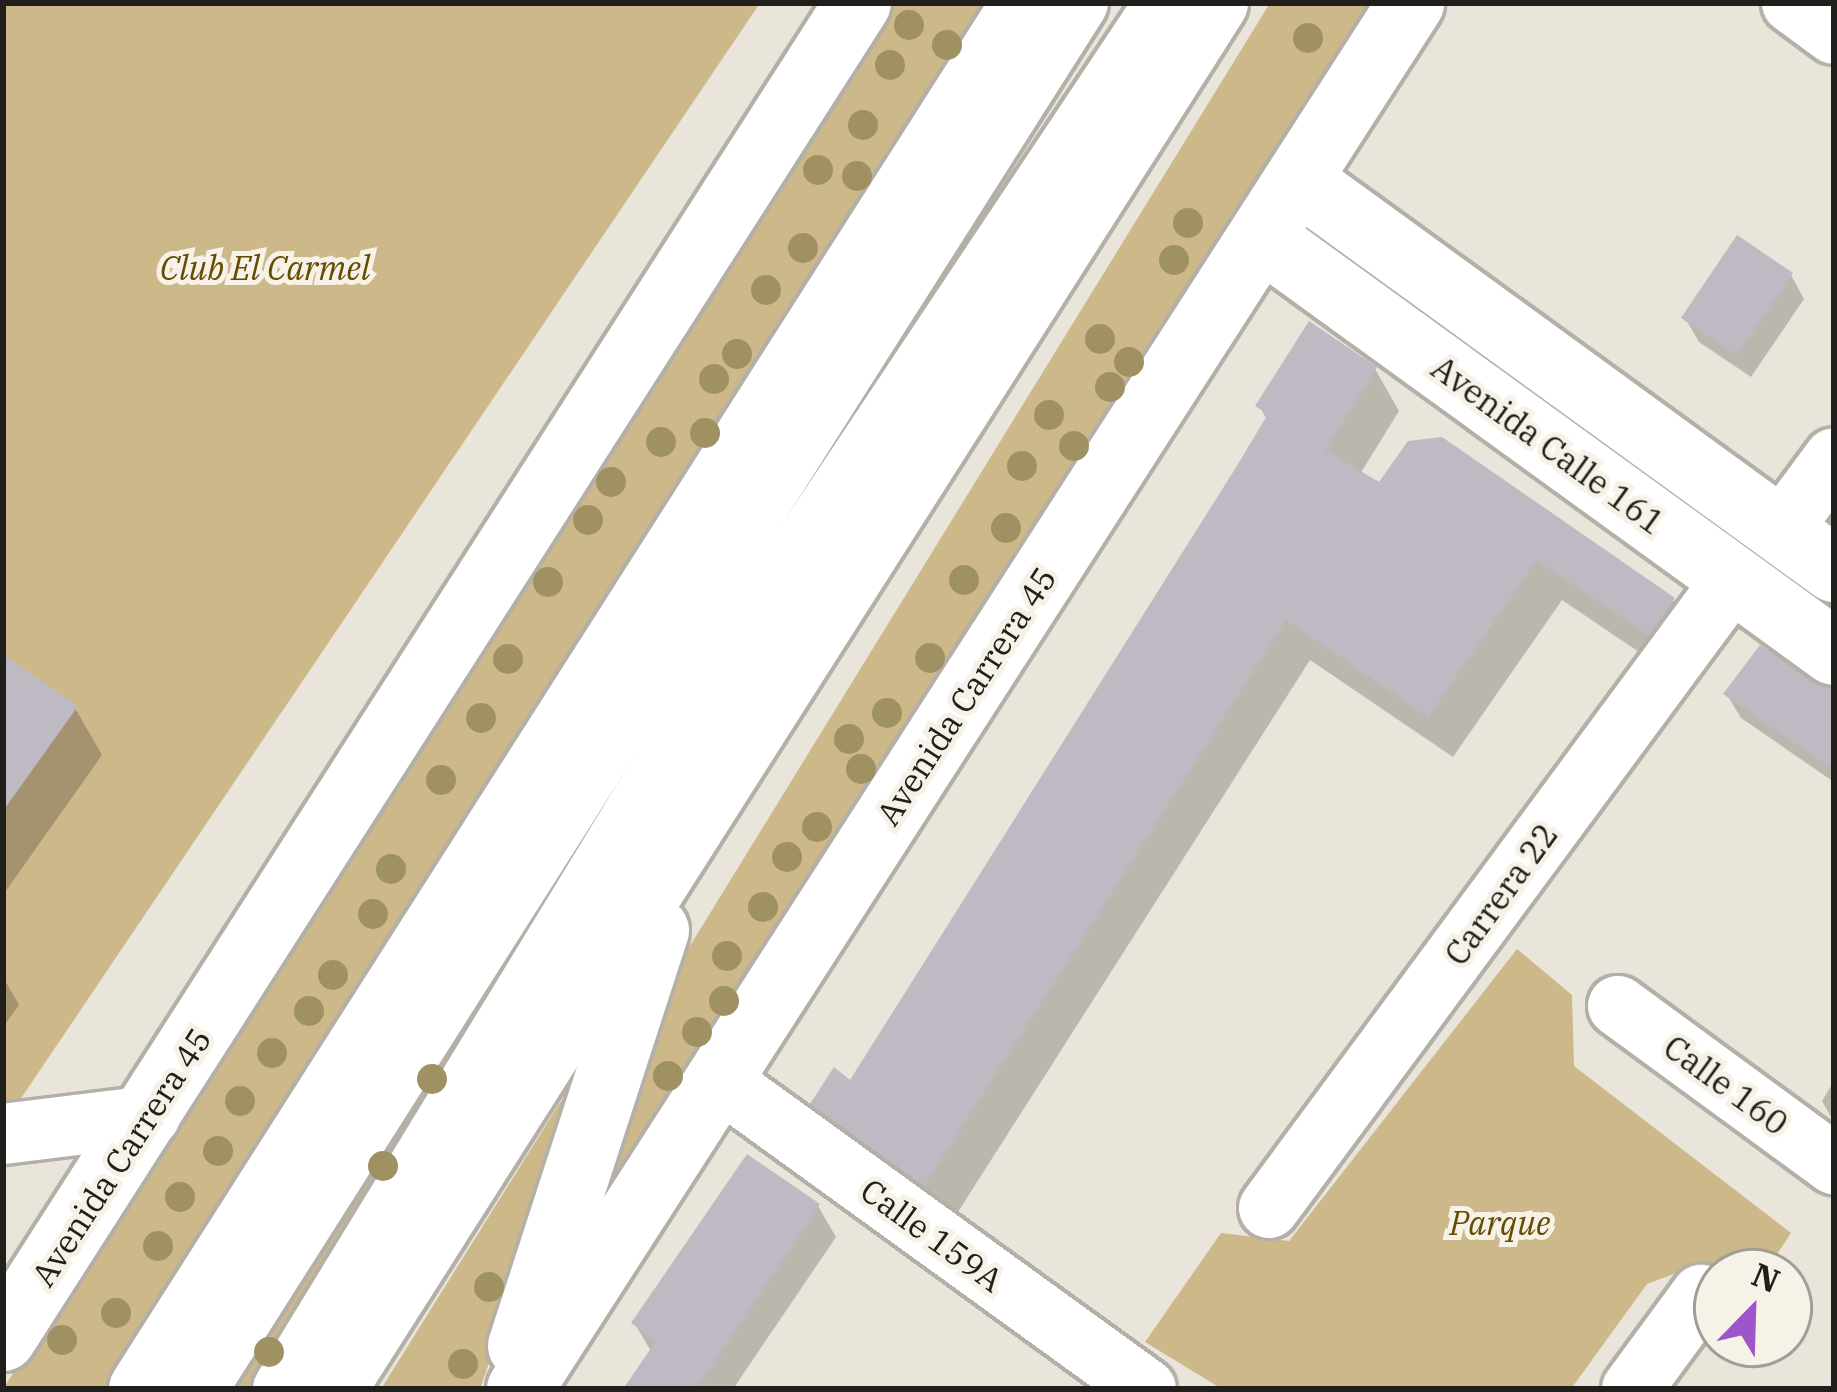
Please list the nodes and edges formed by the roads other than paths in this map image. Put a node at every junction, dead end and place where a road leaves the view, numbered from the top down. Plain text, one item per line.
1 (858, 3) edge
2 (1025, 3) edge
3 (1078, 3) edge
4 (1165, 3) edge
5 (1216, 3) edge
6 (1412, 3) edge
7 (1792, 3) edge
8 (1834, 34) edge
9 (1298, 180) junction
10 (1262, 237) junction
11 (1834, 458) edge
12 (1781, 530) junction
13 (1834, 569) edge
14 (1733, 579) junction
15 (1834, 652) edge
16 (699, 811) junction
17 (1618, 1006) dead end
18 (719, 1080) junction
19 (150, 1116) junction
20 (3, 1134) edge
21 (1834, 1164) edge
22 (1269, 1208) dead end
23 (1693, 1306) edge
24 (3, 1338) edge
25 (142, 1389) edge
26 (197, 1389) edge
27 (283, 1389) edge
28 (333, 1389) edge
29 (506, 1389) edge
30 (520, 1389) edge
31 (1146, 1389) edge
32 (1631, 1389) edge

1 - 19 main road, Avenida Carrera 45
2 - 25 main road
3 - 26 street
4 - 27 street
5 - 16 main road
6 - 9 main road, Avenida Carrera 45
7 - 8 street
9 - 10 main road, Avenida Carrera 45
9 - 12 main road, Avenida Calle 161
10 - 14 main road, Avenida Calle 161
10 - 18 main road, Avenida Carrera 45
11 - 12 street
12 - 13 main road, Avenida Calle 161
14 - 15 main road, Avenida Calle 161
14 - 22 street, Carrera 22
16 - 28 main road
16 - 29 main road
17 - 21 street, Calle 160
18 - 30 main road, Avenida Carrera 45
18 - 31 street, Calle 159A
19 - 20 street
19 - 24 main road, Avenida Carrera 45
23 - 32 street

